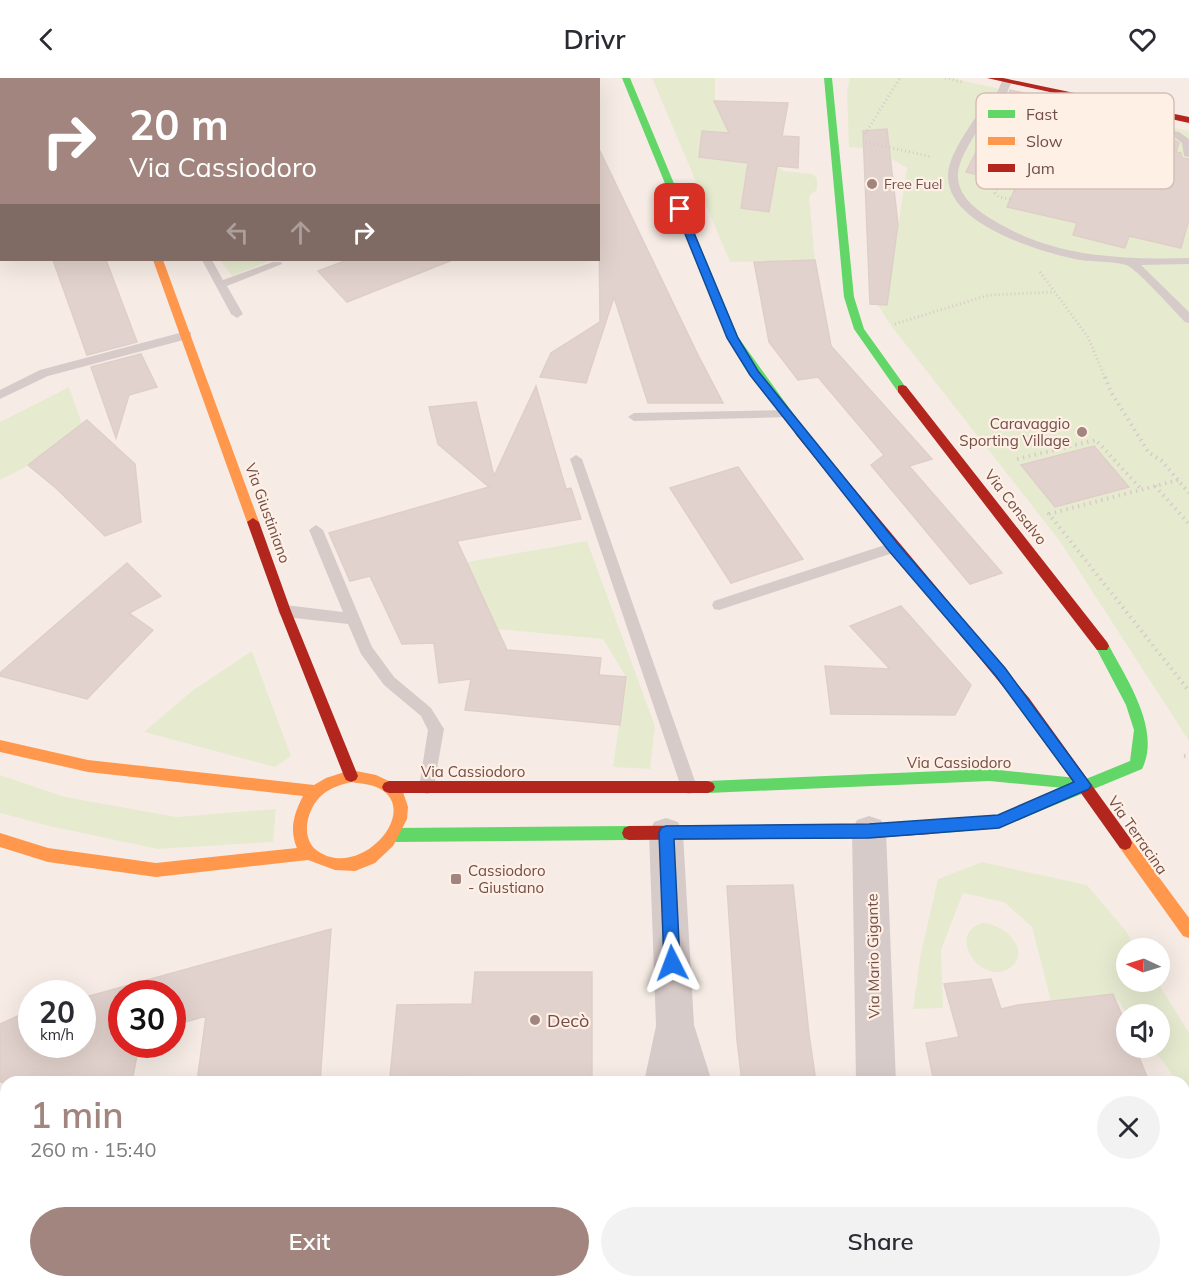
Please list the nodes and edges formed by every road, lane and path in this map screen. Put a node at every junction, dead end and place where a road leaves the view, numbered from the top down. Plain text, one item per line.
1 (626, 78) edge
2 (828, 78) edge
3 (900, 78) edge
4 (991, 78) edge
5 (1007, 81) junction
6 (1002, 93) edge
7 (1063, 93) edge
8 (1174, 117) edge
9 (1189, 120) edge
10 (976, 124) edge
11 (1174, 134) edge
12 (1188, 154) edge
13 (957, 163) junction
14 (997, 189) edge
15 (1010, 199) dead end
16 (1032, 244) junction
17 (158, 261) edge
18 (208, 261) edge
19 (1130, 261) junction
20 (1189, 261) edge
21 (277, 264) dead end
22 (222, 284) junction
23 (1054, 292) junction
24 (237, 314) dead end
25 (1189, 319) edge
26 (901, 333) dead end
27 (187, 334) junction
28 (0, 395) edge
29 (786, 414) junction
30 (634, 417) dead end
31 (576, 459) dead end
32 (1017, 459) dead end
33 (1178, 480) junction
34 (1155, 486) junction
35 (1142, 490) junction
36 (1189, 493) edge
37 (1189, 524) edge
38 (316, 530) dead end
39 (894, 547) junction
40 (720, 605) dead end
41 (285, 611) junction
42 (353, 619) junction
43 (1188, 688) edge
44 (0, 746) edge
45 (351, 776) junction
46 (1084, 785) junction
47 (389, 787) junction
48 (427, 787) junction
49 (689, 787) junction
50 (315, 791) junction
51 (869, 831) junction
52 (666, 833) junction
53 (396, 835) junction
54 (0, 840) edge
55 (310, 853) junction
56 (1189, 931) edge
57 (675, 1026) junction
58 (665, 1076) edge
59 (690, 1076) edge
60 (876, 1076) edge

1 - 29 main road, Via Terracina
2 - 46 main road, Via Consalvo
3 - 13 path
4 - 5 main road
5 - 6 lane
5 - 7 main road
8 - 9 main road
10 - 13 lane
11 - 12 lane
13 - 16 lane
14 - 15 path
16 - 19 lane
16 - 23 path
17 - 27 main road, Via Giustiniano
18 - 22 lane
19 - 20 lane
19 - 25 lane
21 - 22 lane
22 - 24 lane
23 - 26 path
23 - 33 path
27 - 28 lane
27 - 41 main road, Via Giustiniano
29 - 30 lane
29 - 39 main road, Via Terracina
31 - 49 lane
32 - 35 path
33 - 34 path
33 - 36 path
34 - 35 path
34 - 37 path
35 - 43 path
38 - 42 lane
39 - 40 lane
39 - 46 main road, Via Terracina
41 - 42 lane
41 - 45 main road, Via Giustiniano
42 - 48 lane
44 - 50 main road
45 - 47 main road
45 - 50 main road
46 - 49 main road, Via Cassiodoro
46 - 51 main road
46 - 56 main road, Via Terracina
47 - 48 main road, Via Cassiodoro
47 - 53 main road
48 - 49 main road, Via Cassiodoro
50 - 55 main road
51 - 52 main road
51 - 60 street, Via Mario Gigante
52 - 53 main road
52 - 57 street
53 - 55 main road
54 - 55 main road
57 - 58 street
57 - 59 street

